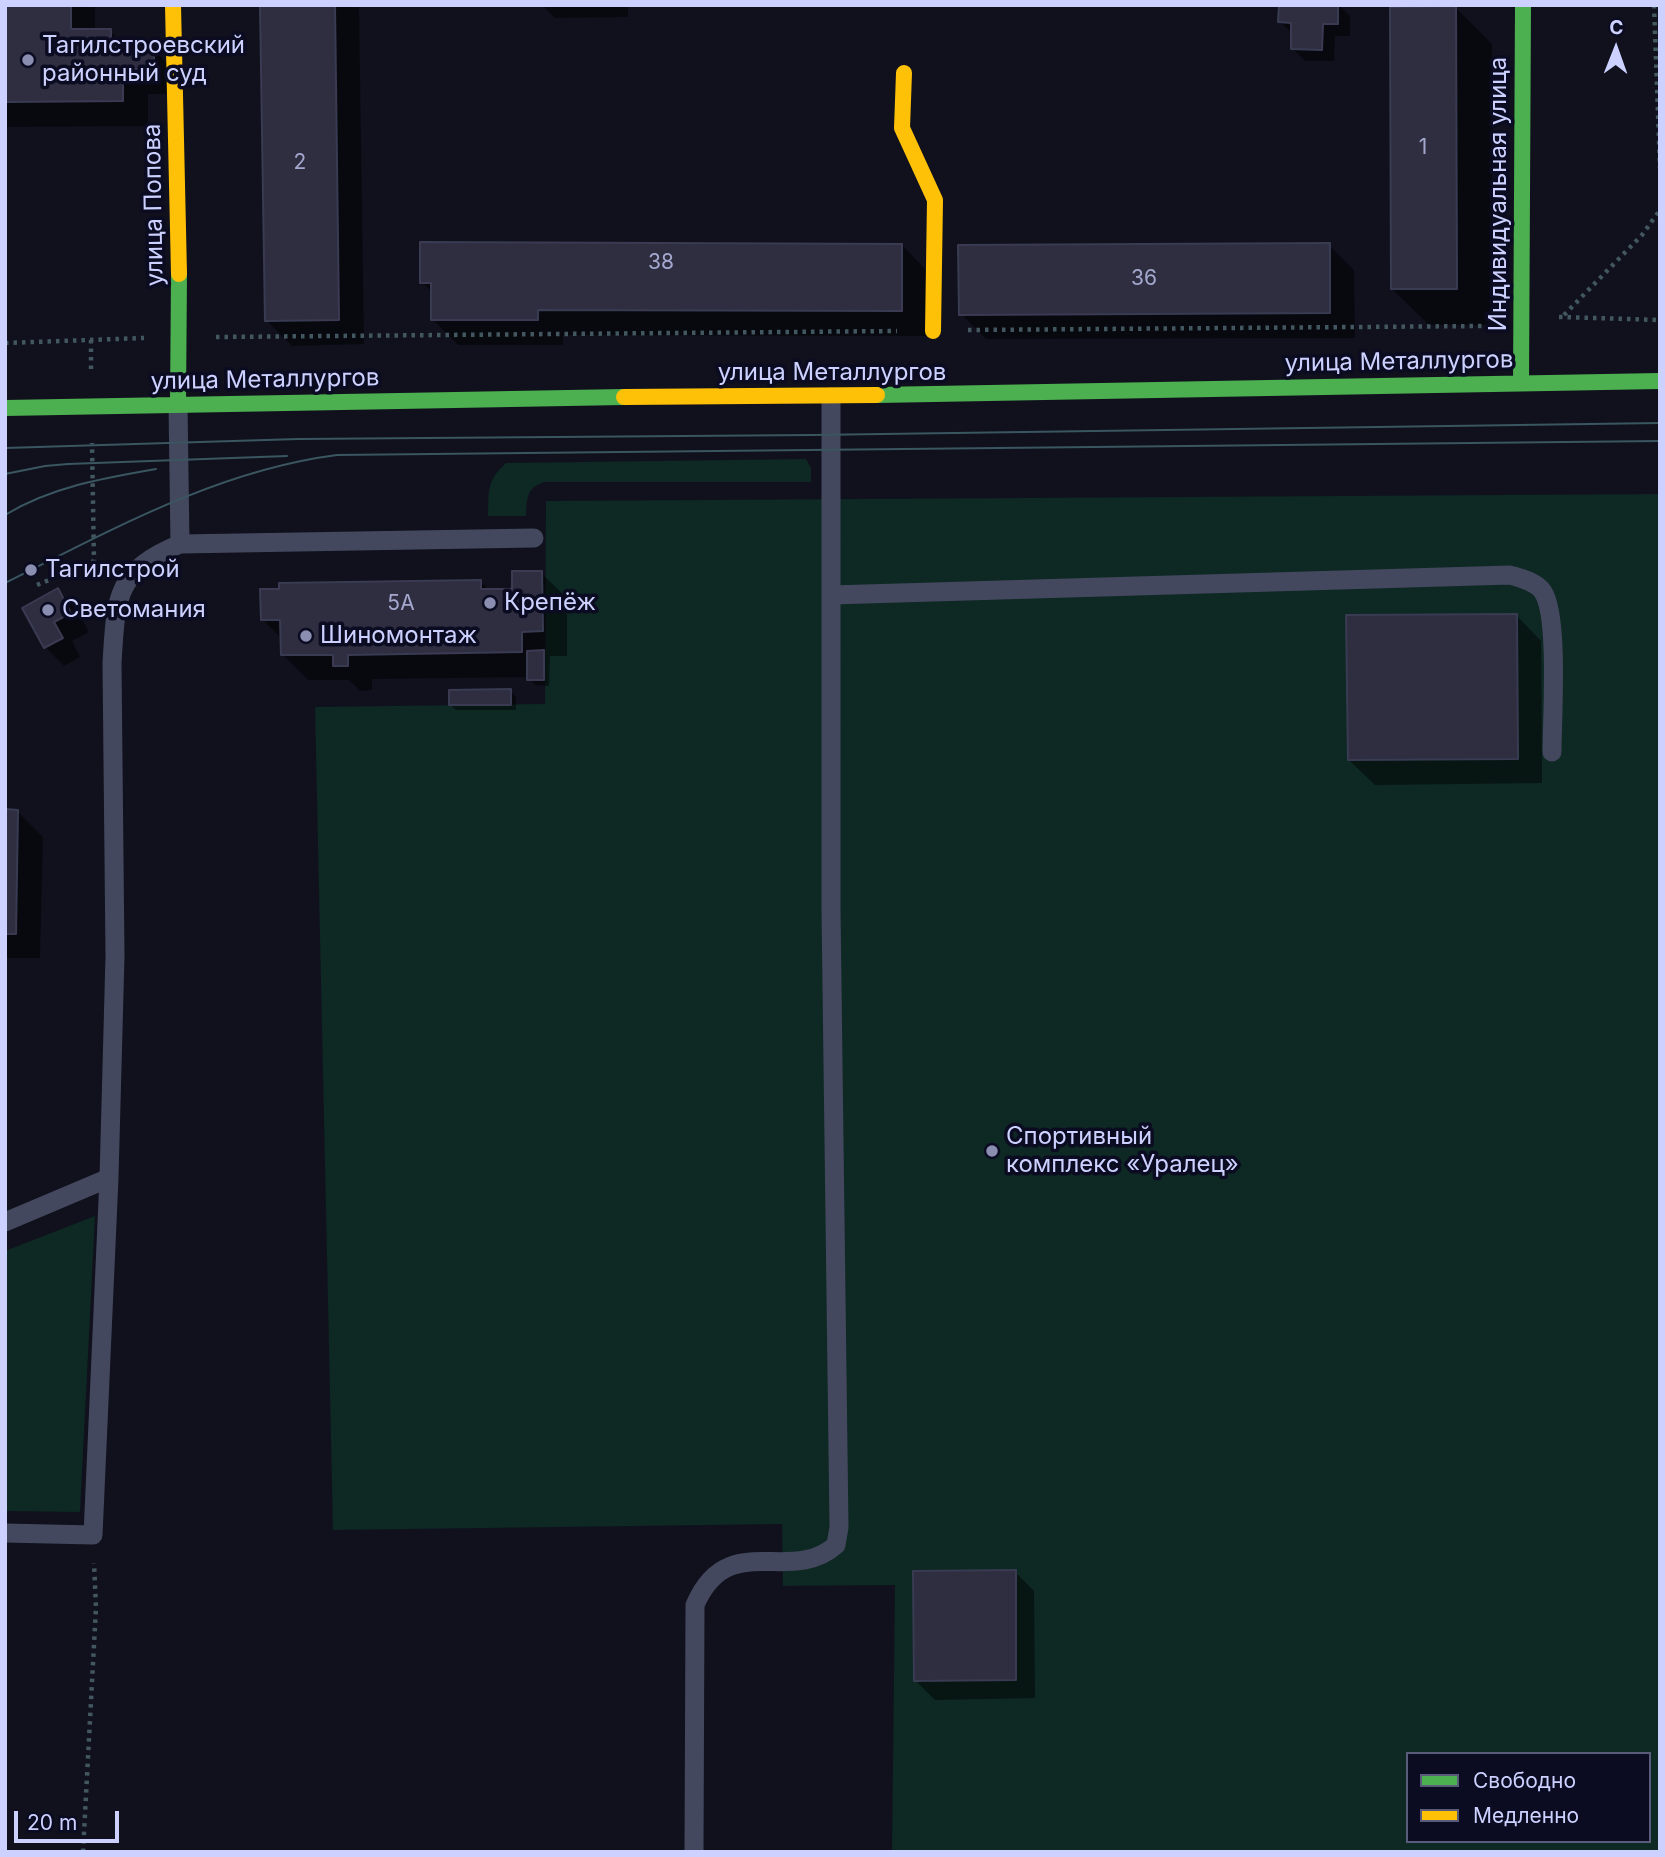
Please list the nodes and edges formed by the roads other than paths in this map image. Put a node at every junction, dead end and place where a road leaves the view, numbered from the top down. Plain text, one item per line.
1 (173, 5) edge
2 (1523, 5) edge
3 (904, 74) dead end
4 (933, 331) road end
5 (1660, 381) edge
6 (1521, 383) junction
7 (831, 397) junction
8 (178, 404) junction
9 (5, 408) edge
10 (534, 538) dead end
11 (180, 544) junction
12 (831, 595) junction
13 (1552, 752) dead end
14 (109, 1178) junction
15 (5, 1222) edge
16 (5, 1533) edge
17 (694, 1852) edge

1 - 8 main road, улица Попова
2 - 6 main road, Индивидуальная улица
3 - 4 main road
5 - 6 main road, улица Металлургов
6 - 7 main road, улица Металлургов
7 - 8 main road, улица Металлургов
7 - 12 lane
8 - 9 main road, улица Металлургов
8 - 11 lane
10 - 11 lane
11 - 14 lane
12 - 13 lane
12 - 17 lane
14 - 15 lane
14 - 16 lane

